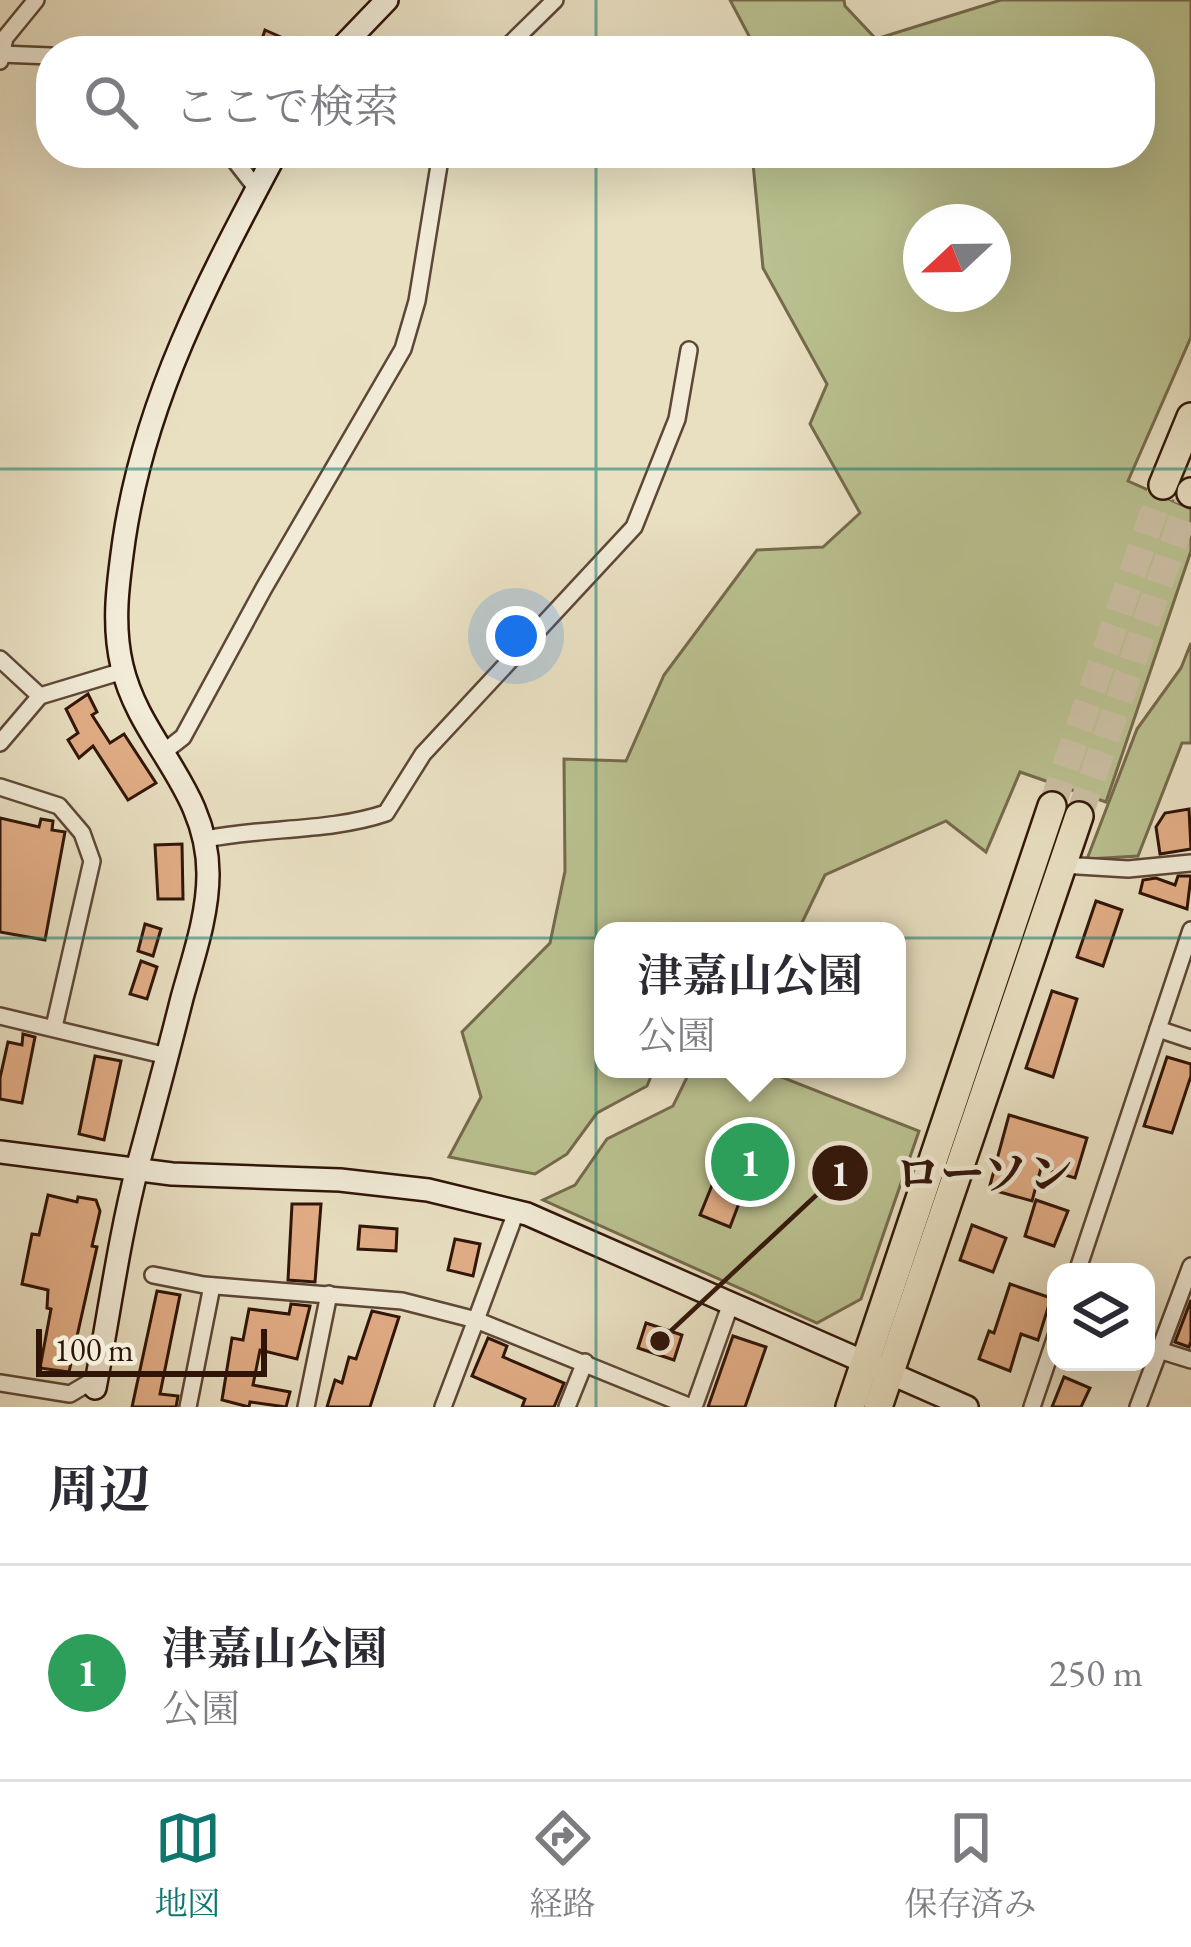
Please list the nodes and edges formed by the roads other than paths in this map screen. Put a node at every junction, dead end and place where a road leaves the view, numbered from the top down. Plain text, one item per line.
1 (36, 0) edge
2 (387, 0) edge
3 (555, 0) edge
4 (352, 36) edge
5 (518, 36) edge
6 (0, 56) edge
7 (36, 56) edge
8 (241, 168) edge
9 (268, 168) edge
10 (438, 168) edge
11 (257, 189) junction
12 (688, 350) dead end
13 (1191, 417) edge
14 (1182, 490) tunnel mouth
15 (0, 659) edge
16 (123, 670) junction
17 (40, 696) junction
18 (0, 743) edge
19 (165, 751) junction
20 (0, 787) edge
21 (206, 839) junction
22 (1191, 863) edge
23 (1062, 865) junction
24 (1191, 930) edge
25 (0, 1016) edge
26 (55, 1027) junction
27 (1158, 1029) junction
28 (1191, 1040) edge
29 (167, 1056) junction
30 (0, 1152) edge
31 (136, 1170) junction
32 (516, 1212) junction
33 (1080, 1263) edge
34 (1191, 1266) edge
35 (153, 1275) dead end
36 (212, 1286) junction
37 (329, 1294) junction
38 (731, 1303) junction
39 (476, 1320) junction
40 (1162, 1352) junction
41 (1191, 1360) edge
42 (585, 1362) junction
43 (1047, 1363) edge
44 (877, 1368) junction
45 (0, 1383) edge
46 (96, 1383) joint
47 (188, 1407) edge
48 (306, 1407) edge
49 (443, 1407) edge
50 (567, 1407) edge
51 (693, 1407) edge
52 (850, 1407) edge
53 (878, 1407) edge
54 (967, 1407) edge
55 (1032, 1407) edge
56 (1138, 1407) edge

1 - 6 street
2 - 4 street
3 - 5 street
6 - 7 street
8 - 11 street
9 - 11 street
10 - 19 street
11 - 16 street
12 - 21 street
13 - 14 highway
15 - 17 street
16 - 17 street
16 - 19 street
17 - 18 street
19 - 21 street
20 - 26 street
21 - 29 street
22 - 23 street
23 - 44 highway
23 - 44 highway
24 - 27 street
25 - 26 street
26 - 29 street
27 - 28 street
27 - 33 street
29 - 31 street
30 - 31 street
31 - 32 street
31 - 46 street
32 - 38 street
32 - 39 street
34 - 40 street
35 - 36 street
36 - 37 street
36 - 47 street
37 - 39 street
37 - 48 street
38 - 44 street
38 - 51 street
39 - 42 street
39 - 49 street
40 - 41 street
40 - 56 street
42 - 50 street
42 - 51 street
43 - 55 street
44 - 52 highway
44 - 53 highway
44 - 54 street
45 - 46 street

